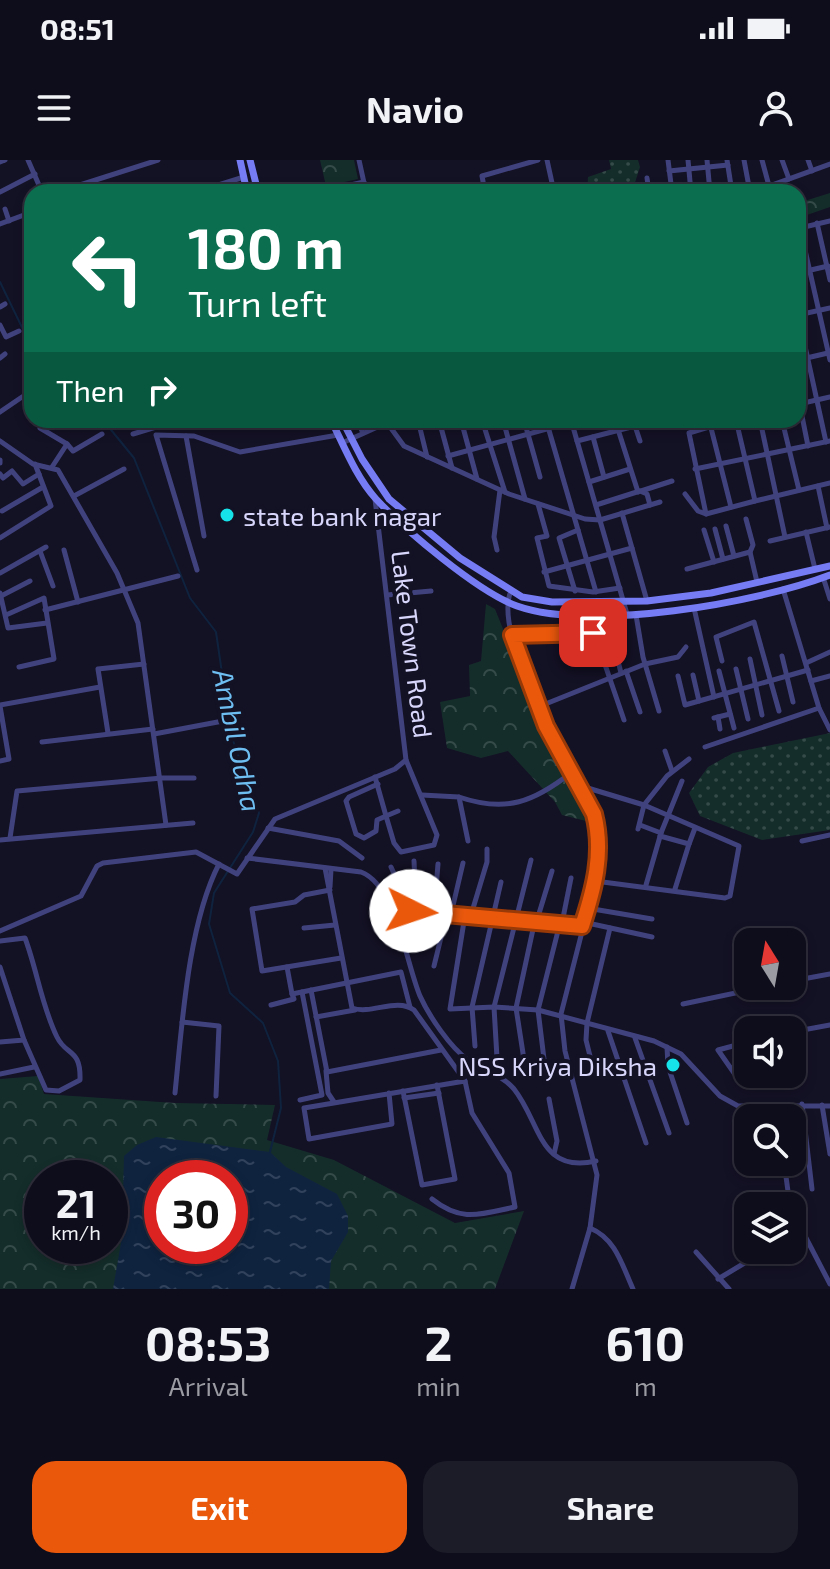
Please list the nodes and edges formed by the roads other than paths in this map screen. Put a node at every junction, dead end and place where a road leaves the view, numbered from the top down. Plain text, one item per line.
1 (28, 160) edge
2 (158, 160) edge
3 (240, 160) edge
4 (250, 160) edge
5 (359, 160) edge
6 (538, 160) edge
7 (547, 160) edge
8 (668, 160) edge
9 (688, 160) edge
10 (744, 160) edge
11 (762, 160) edge
12 (782, 160) edge
13 (808, 160) edge
14 (727, 163) edge
15 (707, 164) edge
16 (830, 164) edge
17 (689, 169) junction
18 (669, 171) junction
19 (812, 171) junction
20 (35, 174) junction
21 (244, 177) junction
22 (647, 178) dead end
23 (789, 179) junction
24 (364, 182) joint
25 (39, 184) edge
26 (83, 184) edge
27 (222, 184) edge
28 (245, 184) edge
29 (256, 184) edge
30 (355, 184) edge
31 (484, 184) edge
32 (553, 184) edge
33 (648, 184) edge
34 (671, 184) edge
35 (690, 184) edge
36 (709, 184) edge
37 (731, 184) edge
38 (749, 184) edge
39 (768, 184) edge
40 (775, 184) edge
41 (0, 192) edge
42 (5, 209) dead end
43 (24, 215) edge
44 (9, 221) junction
45 (830, 221) edge
46 (817, 223) junction
47 (0, 224) edge
48 (806, 227) edge
49 (806, 255) edge
50 (828, 266) edge
51 (810, 270) junction
52 (806, 271) edge
53 (830, 280) edge
54 (830, 308) edge
55 (819, 310) junction
56 (806, 313) edge
57 (0, 325) edge
58 (19, 331) dead end
59 (806, 349) edge
60 (829, 352) edge
61 (808, 357) junction
62 (830, 360) edge
63 (22, 397) dead end
64 (830, 397) edge
65 (817, 400) junction
66 (806, 402) edge
67 (0, 412) edge
68 (40, 428) dead end
69 (153, 428) edge
70 (335, 428) edge
71 (346, 428) edge
72 (361, 428) edge
73 (372, 428) edge
74 (390, 428) edge
75 (420, 428) edge
76 (441, 428) edge
77 (463, 428) edge
78 (484, 428) edge
79 (505, 428) edge
80 (526, 428) edge
81 (551, 428) edge
82 (573, 428) edge
83 (618, 428) edge
84 (625, 428) edge
85 (636, 428) edge
86 (700, 428) edge
87 (711, 428) edge
88 (736, 428) edge
89 (762, 428) edge
90 (784, 428) edge
91 (804, 428) edge
92 (548, 429) junction
93 (619, 431) junction
94 (363, 433) junction
95 (102, 434) dead end
96 (133, 434) dead end
97 (528, 435) junction
98 (186, 436) junction
99 (593, 437) junction
100 (351, 438) junction
101 (340, 439) junction
102 (509, 440) junction
103 (0, 441) edge
104 (577, 441) junction
105 (640, 441) dead end
106 (828, 442) edge
107 (67, 444) junction
108 (490, 446) junction
109 (808, 446) junction
110 (789, 450) junction
111 (469, 452) junction
112 (768, 455) junction
113 (448, 456) junction
114 (427, 457) junction
115 (745, 457) junction
116 (721, 462) junction
117 (35, 464) junction
118 (52, 467) junction
119 (452, 468) junction
120 (124, 469) dead end
121 (630, 469) junction
122 (695, 469) junction
123 (0, 474) edge
124 (39, 474) junction
125 (540, 477) dead end
126 (604, 477) junction
127 (477, 479) junction
128 (672, 481) dead end
129 (589, 482) junction
130 (830, 483) edge
131 (818, 486) junction
132 (43, 487) junction
133 (799, 490) junction
134 (502, 491) junction
135 (639, 492) junction
136 (685, 494) dead end
137 (74, 496) junction
138 (776, 496) junction
139 (375, 498) junction
140 (525, 499) junction
141 (755, 501) junction
142 (660, 502) dead end
143 (538, 503) junction
144 (596, 505) junction
145 (650, 505) junction
146 (731, 507) junction
147 (2, 511) dead end
148 (622, 513) junction
149 (706, 514) junction
150 (574, 516) junction
151 (746, 519) dead end
152 (600, 520) junction
153 (726, 526) dead end
154 (828, 528) edge
155 (715, 529) dead end
156 (578, 530) junction
157 (704, 530) dead end
158 (806, 532) junction
159 (558, 533) dead end
160 (204, 536) dead end
161 (547, 536) junction
162 (785, 537) junction
163 (0, 538) edge
164 (770, 541) dead end
165 (632, 548) junction
166 (64, 550) dead end
167 (497, 550) dead end
168 (750, 552) junction
169 (610, 554) junction
170 (734, 556) junction
171 (723, 559) junction
172 (587, 560) junction
173 (714, 562) junction
174 (567, 566) junction
175 (830, 566) edge
176 (687, 569) dead end
177 (815, 569) junction
178 (197, 570) dead end
179 (544, 572) junction
180 (0, 573) edge
181 (178, 576) dead end
182 (827, 576) edge
183 (30, 581) dead end
184 (757, 582) junction
185 (53, 586) dead end
186 (620, 588) junction
187 (782, 588) junction
188 (125, 591) junction
189 (431, 591) dead end
190 (511, 591) junction
191 (575, 591) junction
192 (596, 592) junction
193 (0, 595) edge
194 (387, 595) junction
195 (830, 599) edge
196 (507, 601) junction
197 (647, 601) junction
198 (78, 602) junction
199 (624, 603) junction
200 (694, 607) junction
201 (45, 610) junction
202 (631, 614) junction
203 (6, 615) junction
204 (47, 623) junction
205 (606, 631) dead end
206 (512, 635) junction
207 (686, 647) dead end
208 (615, 649) dead end
209 (600, 650) dead end
210 (830, 652) edge
211 (782, 656) dead end
212 (750, 659) dead end
213 (722, 661) dead end
214 (144, 664) junction
215 (645, 664) junction
216 (807, 666) junction
217 (19, 667) dead end
218 (736, 669) dead end
219 (719, 671) dead end
220 (623, 672) junction
221 (693, 675) dead end
222 (678, 676) dead end
223 (786, 676) junction
224 (830, 676) edge
225 (609, 678) junction
226 (772, 680) junction
227 (811, 681) junction
228 (755, 685) junction
229 (100, 687) junction
230 (221, 687) dead end
231 (741, 689) junction
232 (725, 694) junction
233 (714, 697) junction
234 (699, 701) junction
235 (793, 702) dead end
236 (0, 706) edge
237 (538, 707) junction
238 (819, 708) junction
239 (659, 711) dead end
240 (779, 711) dead end
241 (640, 712) dead end
242 (730, 714) junction
243 (762, 715) dead end
244 (827, 717) edge
245 (748, 719) dead end
246 (624, 720) dead end
247 (734, 728) dead end
248 (720, 729) dead end
249 (830, 730) edge
250 (154, 731) junction
251 (108, 733) junction
252 (42, 742) dead end
253 (705, 747) dead end
254 (665, 751) dead end
255 (689, 759) dead end
256 (406, 760) junction
257 (0, 761) edge
258 (672, 771) junction
259 (572, 772) junction
260 (375, 777) junction
261 (162, 778) junction
262 (194, 778) dead end
263 (682, 781) dead end
264 (378, 784) junction
265 (580, 786) junction
266 (422, 795) junction
267 (459, 797) junction
268 (644, 805) junction
269 (398, 811) dead end
270 (386, 816) junction
271 (668, 816) junction
272 (193, 823) dead end
273 (166, 825) junction
274 (268, 828) junction
275 (695, 828) junction
276 (661, 834) junction
277 (830, 835) edge
278 (10, 838) junction
279 (0, 840) edge
280 (468, 841) dead end
281 (802, 841) dead end
282 (689, 844) junction
283 (487, 849) dead end
284 (247, 858) junction
285 (362, 858) dead end
286 (531, 860) dead end
287 (414, 861) dead end
288 (463, 863) dead end
289 (438, 864) dead end
290 (222, 866) junction
291 (391, 867) dead end
292 (328, 868) junction
293 (552, 871) dead end
294 (571, 878) dead end
295 (595, 881) junction
296 (501, 882) dead end
297 (646, 885) junction
298 (330, 889) junction
299 (675, 889) junction
300 (587, 908) junction
301 (425, 912) junction
302 (434, 913) junction
303 (449, 914) junction
304 (468, 915) junction
305 (493, 917) junction
306 (515, 918) junction
307 (652, 919) dead end
308 (536, 920) junction
309 (561, 923) junction
310 (582, 924) junction
311 (335, 925) junction
312 (304, 928) dead end
313 (610, 928) junction
314 (0, 931) edge
315 (652, 937) dead end
316 (0, 941) edge
317 (341, 958) junction
318 (434, 966) dead end
319 (0, 967) edge
320 (287, 967) junction
321 (830, 974) edge
322 (806, 978) edge
323 (347, 983) junction
324 (311, 990) junction
325 (302, 992) junction
326 (734, 993) edge
327 (292, 994) junction
328 (683, 1004) dead end
329 (271, 1005) dead end
330 (410, 1007) junction
331 (472, 1007) junction
332 (494, 1007) junction
333 (516, 1008) junction
334 (355, 1010) junction
335 (538, 1010) junction
336 (561, 1014) junction
337 (316, 1017) junction
338 (182, 1022) junction
339 (587, 1023) junction
340 (830, 1025) edge
341 (806, 1029) edge
342 (608, 1030) junction
343 (634, 1037) junction
344 (24, 1040) junction
345 (0, 1042) edge
346 (475, 1046) dead end
347 (667, 1046) junction
348 (734, 1046) edge
349 (441, 1050) junction
350 (497, 1058) dead end
351 (544, 1059) dead end
352 (468, 1060) junction
353 (525, 1066) dead end
354 (34, 1067) junction
355 (326, 1071) junction
356 (461, 1072) junction
357 (734, 1073) edge
358 (0, 1074) edge
359 (595, 1076) dead end
360 (465, 1081) junction
361 (437, 1085) junction
362 (403, 1091) junction
363 (175, 1093) dead end
364 (389, 1093) junction
365 (439, 1093) junction
366 (216, 1096) dead end
367 (404, 1098) junction
368 (549, 1099) dead end
369 (300, 1100) dead end
370 (335, 1102) junction
371 (806, 1104) edge
372 (734, 1105) edge
373 (822, 1105) junction
374 (830, 1106) edge
375 (687, 1123) dead end
376 (669, 1133) dead end
377 (806, 1138) edge
378 (646, 1143) dead end
379 (830, 1154) edge
380 (554, 1155) junction
381 (596, 1161) junction
382 (812, 1189) dead end
383 (432, 1199) dead end
384 (590, 1228) junction
385 (806, 1238) edge
386 (696, 1252) dead end
387 (743, 1264) edge
388 (718, 1279) junction
389 (830, 1284) edge
390 (572, 1289) edge
391 (633, 1289) edge
392 (729, 1289) edge

1 - 20 street
2 - 26 street
3 - 21 main road
4 - 29 main road
5 - 24 street
6 - 31 street
7 - 32 street
8 - 18 street
9 - 17 street
10 - 38 street
11 - 39 street
12 - 23 street
13 - 19 street
14 - 15 street
14 - 37 street
15 - 17 street
15 - 36 street
16 - 19 street
17 - 18 street
17 - 35 street
18 - 34 street
19 - 23 street
20 - 25 street
20 - 41 street
21 - 27 street
21 - 28 main road
22 - 33 street
23 - 40 street
24 - 30 street
42 - 44 street
43 - 44 street
44 - 47 street
45 - 46 street
46 - 48 street
46 - 50 street
49 - 51 street
50 - 51 street
50 - 53 street
51 - 52 street
51 - 55 street
54 - 55 street
55 - 56 street
55 - 60 street
57 - 58 street
59 - 61 street
60 - 61 street
60 - 62 street
61 - 65 street
63 - 67 street
64 - 65 street
65 - 66 street
65 - 106 street
68 - 107 street
69 - 96 street
70 - 101 main road
71 - 100 main road
72 - 94 street
73 - 94 street
74 - 114 street
75 - 114 street
76 - 113 street
77 - 111 street
78 - 108 street
79 - 102 street
80 - 97 street
81 - 92 street
82 - 104 street
83 - 93 street
84 - 93 street
85 - 105 street
86 - 122 street
87 - 116 street
88 - 115 street
89 - 112 street
90 - 110 street
91 - 109 street
92 - 97 street
92 - 150 street
93 - 99 street
93 - 121 street
94 - 100 street
95 - 107 street
97 - 102 street
97 - 125 street
98 - 101 street
98 - 160 street
98 - 178 street
99 - 104 street
99 - 126 street
100 - 101 street
100 - 190 main road
101 - 139 main road
102 - 108 street
102 - 140 street
103 - 117 street
104 - 129 street
106 - 109 street
107 - 118 street
108 - 111 street
108 - 134 street
109 - 110 street
110 - 112 street
110 - 133 street
111 - 113 street
111 - 127 street
112 - 115 street
112 - 138 street
113 - 119 street
114 - 119 street
115 - 116 street
115 - 141 street
116 - 122 street
116 - 146 street
117 - 118 street
117 - 124 street
118 - 137 street
119 - 127 street
120 - 137 street
121 - 126 street
121 - 135 street
122 - 149 street
123 - 124 street
124 - 132 street
126 - 129 street
127 - 134 street
128 - 135 street
129 - 144 street
130 - 131 street
131 - 133 street
131 - 154 street
132 - 147 street
132 - 163 street
133 - 138 street
134 - 140 street
134 - 167 street
135 - 144 street
135 - 145 street
136 - 149 street
137 - 188 street
138 - 141 street
138 - 162 street
139 - 194 street, Lake Town Road
139 - 196 main road
140 - 143 street
141 - 146 street
142 - 145 street
143 - 150 street
143 - 161 street
144 - 152 street
145 - 148 street
146 - 149 street
148 - 152 street
148 - 165 street
150 - 152 street
150 - 156 street
151 - 168 street
152 - 169 street
153 - 170 street
154 - 158 street
155 - 171 street
156 - 172 street
156 - 174 street
157 - 173 street
158 - 162 street
158 - 177 street
159 - 161 street
161 - 179 street
162 - 164 street
165 - 169 street
165 - 197 street
166 - 198 street
168 - 170 street
168 - 184 street
169 - 172 street
169 - 186 street
170 - 171 street
171 - 173 street
172 - 174 street
172 - 192 street
173 - 176 street
174 - 179 street
174 - 191 street
175 - 177 main road
177 - 184 main road
179 - 191 street
180 - 185 street
181 - 188 street
182 - 187 main road
182 - 195 street
183 - 193 street
184 - 197 main road
186 - 192 street
186 - 199 street
187 - 200 main road
187 - 216 street
188 - 198 street
188 - 214 street
189 - 194 street
190 - 196 street
190 - 199 main road
191 - 192 street
193 - 203 street
194 - 256 street, Lake Town Road
196 - 202 main road
196 - 206 street
197 - 199 main road
198 - 201 street
199 - 202 street
200 - 202 main road
200 - 233 street
201 - 203 street
201 - 204 street
202 - 215 street
203 - 204 street
204 - 217 street
205 - 206 street
206 - 237 street
207 - 215 street
208 - 220 street
209 - 225 street
210 - 216 street
211 - 223 street
212 - 228 street
213 - 226 street
214 - 229 street
214 - 250 street
215 - 220 street
215 - 239 street
216 - 223 street
216 - 227 street
218 - 231 street
219 - 232 street
220 - 225 street
220 - 241 street
221 - 234 street
222 - 234 street
223 - 226 street
223 - 235 street
224 - 227 street
225 - 237 street
225 - 246 street
226 - 228 street
226 - 240 street
227 - 238 street
228 - 231 street
228 - 243 street
229 - 236 street
229 - 251 street
230 - 250 street
231 - 232 street
231 - 245 street
232 - 233 street
232 - 242 street
233 - 234 street
236 - 257 street
237 - 259 street
238 - 244 street
238 - 253 street
242 - 247 street
242 - 248 street
244 - 249 street
250 - 251 street
250 - 261 street
251 - 252 street
254 - 258 street
255 - 258 street
256 - 260 street, Lake Town Road
256 - 266 street
258 - 268 street
259 - 265 street
259 - 267 street
260 - 264 street
260 - 274 street, Lake Town Road
261 - 262 street
261 - 273 street
261 - 278 street
263 - 271 street
264 - 270 street
264 - 270 street
265 - 268 street
265 - 295 street
266 - 267 street
266 - 270 street
267 - 280 street
268 - 271 street
268 - 276 street
269 - 270 street
271 - 275 street
271 - 276 street
272 - 273 street
273 - 278 street
274 - 284 street, Lake Town Road
274 - 285 street
275 - 282 street
275 - 299 street
276 - 282 street
276 - 297 street
277 - 281 street
278 - 279 street
282 - 299 street
283 - 304 street
284 - 290 street, Lake Town Road
284 - 292 street
286 - 306 street
287 - 301 street
288 - 303 street
289 - 302 street
290 - 314 street
290 - 338 street
291 - 301 street
292 - 298 street
292 - 352 street
293 - 308 street
294 - 309 street
295 - 297 street
295 - 300 street
296 - 305 street
297 - 299 street
298 - 311 street
298 - 320 street
300 - 307 street
300 - 310 street
301 - 302 street
302 - 303 street
303 - 304 street
303 - 318 street
304 - 305 street
304 - 331 street
305 - 306 street
305 - 331 street
306 - 308 street
306 - 332 street
308 - 309 street
308 - 333 street
309 - 310 street
309 - 335 street
310 - 313 street
310 - 336 street
311 - 312 street
311 - 317 street
313 - 315 street
313 - 339 street
316 - 354 street
317 - 320 street
317 - 323 street
319 - 344 street
320 - 327 street
321 - 322 street
323 - 324 street
323 - 330 street
323 - 334 street
324 - 325 street
324 - 337 street
325 - 327 street
325 - 369 street
326 - 328 street
327 - 329 street
330 - 334 street
330 - 349 street
331 - 332 street
331 - 346 street
332 - 333 street
332 - 350 street
333 - 335 street
333 - 353 street
334 - 337 street
335 - 336 street
335 - 351 street
336 - 339 street
336 - 381 street
337 - 355 street
338 - 363 street
338 - 366 street
339 - 342 street
339 - 359 street
340 - 341 street
342 - 343 street
342 - 378 street
343 - 347 street
343 - 376 street
344 - 345 street
344 - 354 street
347 - 372 street
347 - 375 street
348 - 357 street
349 - 355 street
349 - 356 street
352 - 356 street
352 - 380 street
354 - 358 street
355 - 370 street
356 - 360 street
360 - 361 street
360 - 383 street
361 - 362 street
361 - 365 street
362 - 364 street
362 - 367 street
364 - 370 street
364 - 370 street
365 - 367 street
365 - 367 street
368 - 380 street
371 - 373 street
373 - 374 street
373 - 379 street
377 - 382 street
380 - 381 street
381 - 384 street
384 - 390 street
384 - 391 street
385 - 389 street
386 - 388 street
387 - 388 street
388 - 392 street

